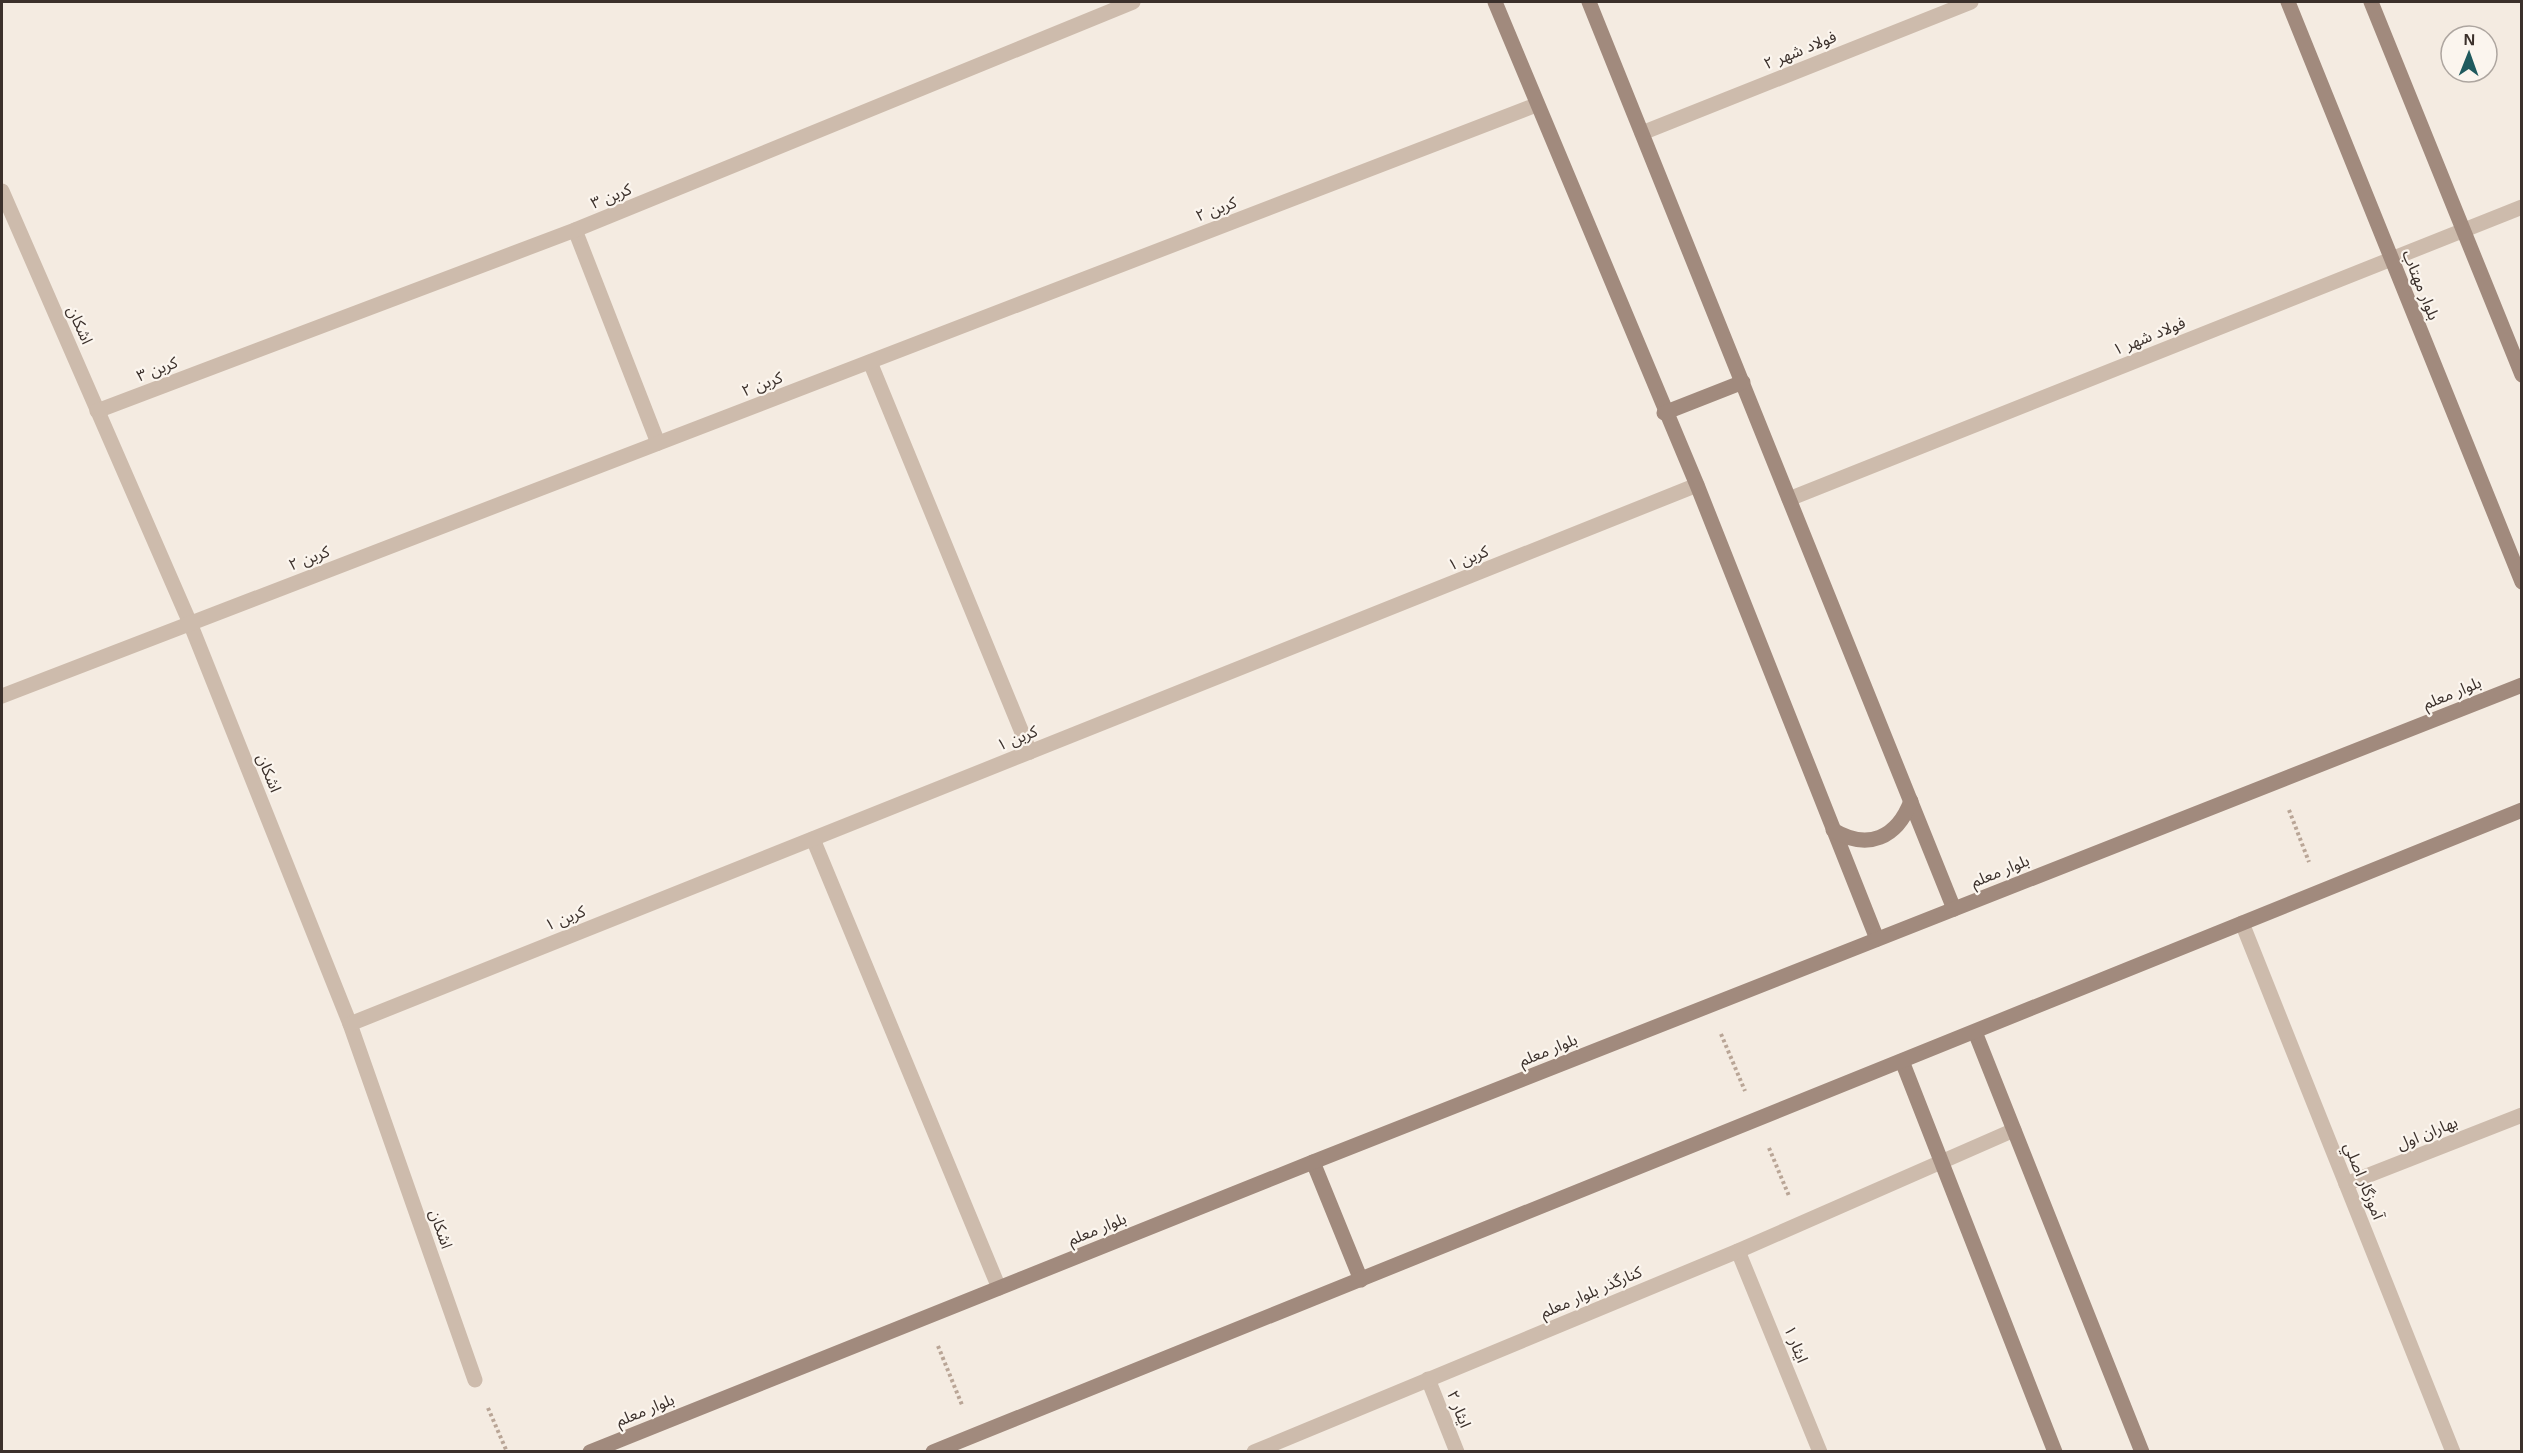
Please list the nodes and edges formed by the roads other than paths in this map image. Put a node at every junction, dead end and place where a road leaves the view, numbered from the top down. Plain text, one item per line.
1 (1133, 2) edge
2 (1495, 2) edge
3 (1589, 2) edge
4 (1971, 2) edge
5 (2288, 2) edge
6 (2371, 2) edge
7 (1536, 105) junction
8 (1642, 133) junction
9 (2, 191) edge
10 (2522, 207) edge
11 (575, 230) junction
12 (2463, 230) junction
13 (2392, 259) junction
14 (870, 362) junction
15 (2522, 375) edge
16 (1743, 382) junction
17 (97, 411) junction
18 (1664, 413) junction
19 (658, 443) junction
20 (1697, 485) junction
21 (1789, 499) junction
22 (2522, 582) edge
23 (190, 623) junction
24 (2522, 685) edge
25 (2, 696) edge
26 (1030, 752) junction
27 (1911, 801) junction
28 (2522, 810) edge
29 (1833, 830) junction
30 (813, 839) junction
31 (1954, 909) junction
32 (2242, 923) junction
33 (1877, 939) junction
34 (350, 1024) junction
35 (1975, 1032) junction
36 (1902, 1061) junction
37 (2522, 1115) edge
38 (2014, 1130) junction
39 (1313, 1162) junction
40 (1941, 1162) junction
41 (2346, 1184) junction
42 (1738, 1251) junction
43 (1361, 1280) junction
44 (999, 1288) junction
45 (475, 1380) road end
46 (1428, 1380) junction
47 (590, 1452) edge
48 (933, 1452) edge
49 (1254, 1452) edge
50 (1457, 1452) edge
51 (1820, 1452) edge
52 (2055, 1452) edge
53 (2142, 1452) edge
54 (2453, 1452) edge

1 - 11 street, کربن ۳
2 - 7 street
3 - 8 street
4 - 8 street, فولاد شهر ۲
5 - 13 street, بلوار مهتاب
6 - 12 street
7 - 14 street, کربن ۲
7 - 18 street
8 - 16 street
9 - 17 street, اشکان
10 - 12 street, فولاد شهر ۱
11 - 17 street, کربن ۳
11 - 19 street
12 - 13 street, فولاد شهر ۱
12 - 15 street
13 - 21 street, فولاد شهر ۱
13 - 22 street, بلوار مهتاب
14 - 19 street, کربن ۲
14 - 26 street
16 - 18 street
16 - 21 street
17 - 23 street, اشکان
18 - 20 street
19 - 23 street, کربن ۲
20 - 26 street, کربن ۱
20 - 29 street
21 - 27 street
23 - 25 street, کربن ۲
23 - 34 street, اشکان
24 - 31 street, بلوار معلم
26 - 30 street, کربن ۱
27 - 29 street
27 - 31 street
28 - 32 street
29 - 33 street
30 - 34 street, کربن ۱
30 - 44 street
31 - 33 street, بلوار معلم
32 - 35 street
32 - 41 street, آموزگار اصلي
33 - 39 street, بلوار معلم
34 - 45 street, اشکان
35 - 36 street
35 - 38 street
36 - 40 street
36 - 43 street
37 - 41 street, بهاران اول
38 - 40 street, کنارگذر بلوار معلم
38 - 53 street
39 - 43 street
39 - 44 street, بلوار معلم
40 - 42 street, کنارگذر بلوار معلم
40 - 52 street
41 - 54 street, آموزگار اصلي
42 - 46 street, کنارگذر بلوار معلم
42 - 51 street, ایثار ۱
43 - 48 street
44 - 47 street, بلوار معلم
46 - 49 street, کنارگذر بلوار معلم
46 - 50 street, ایثار ۲

